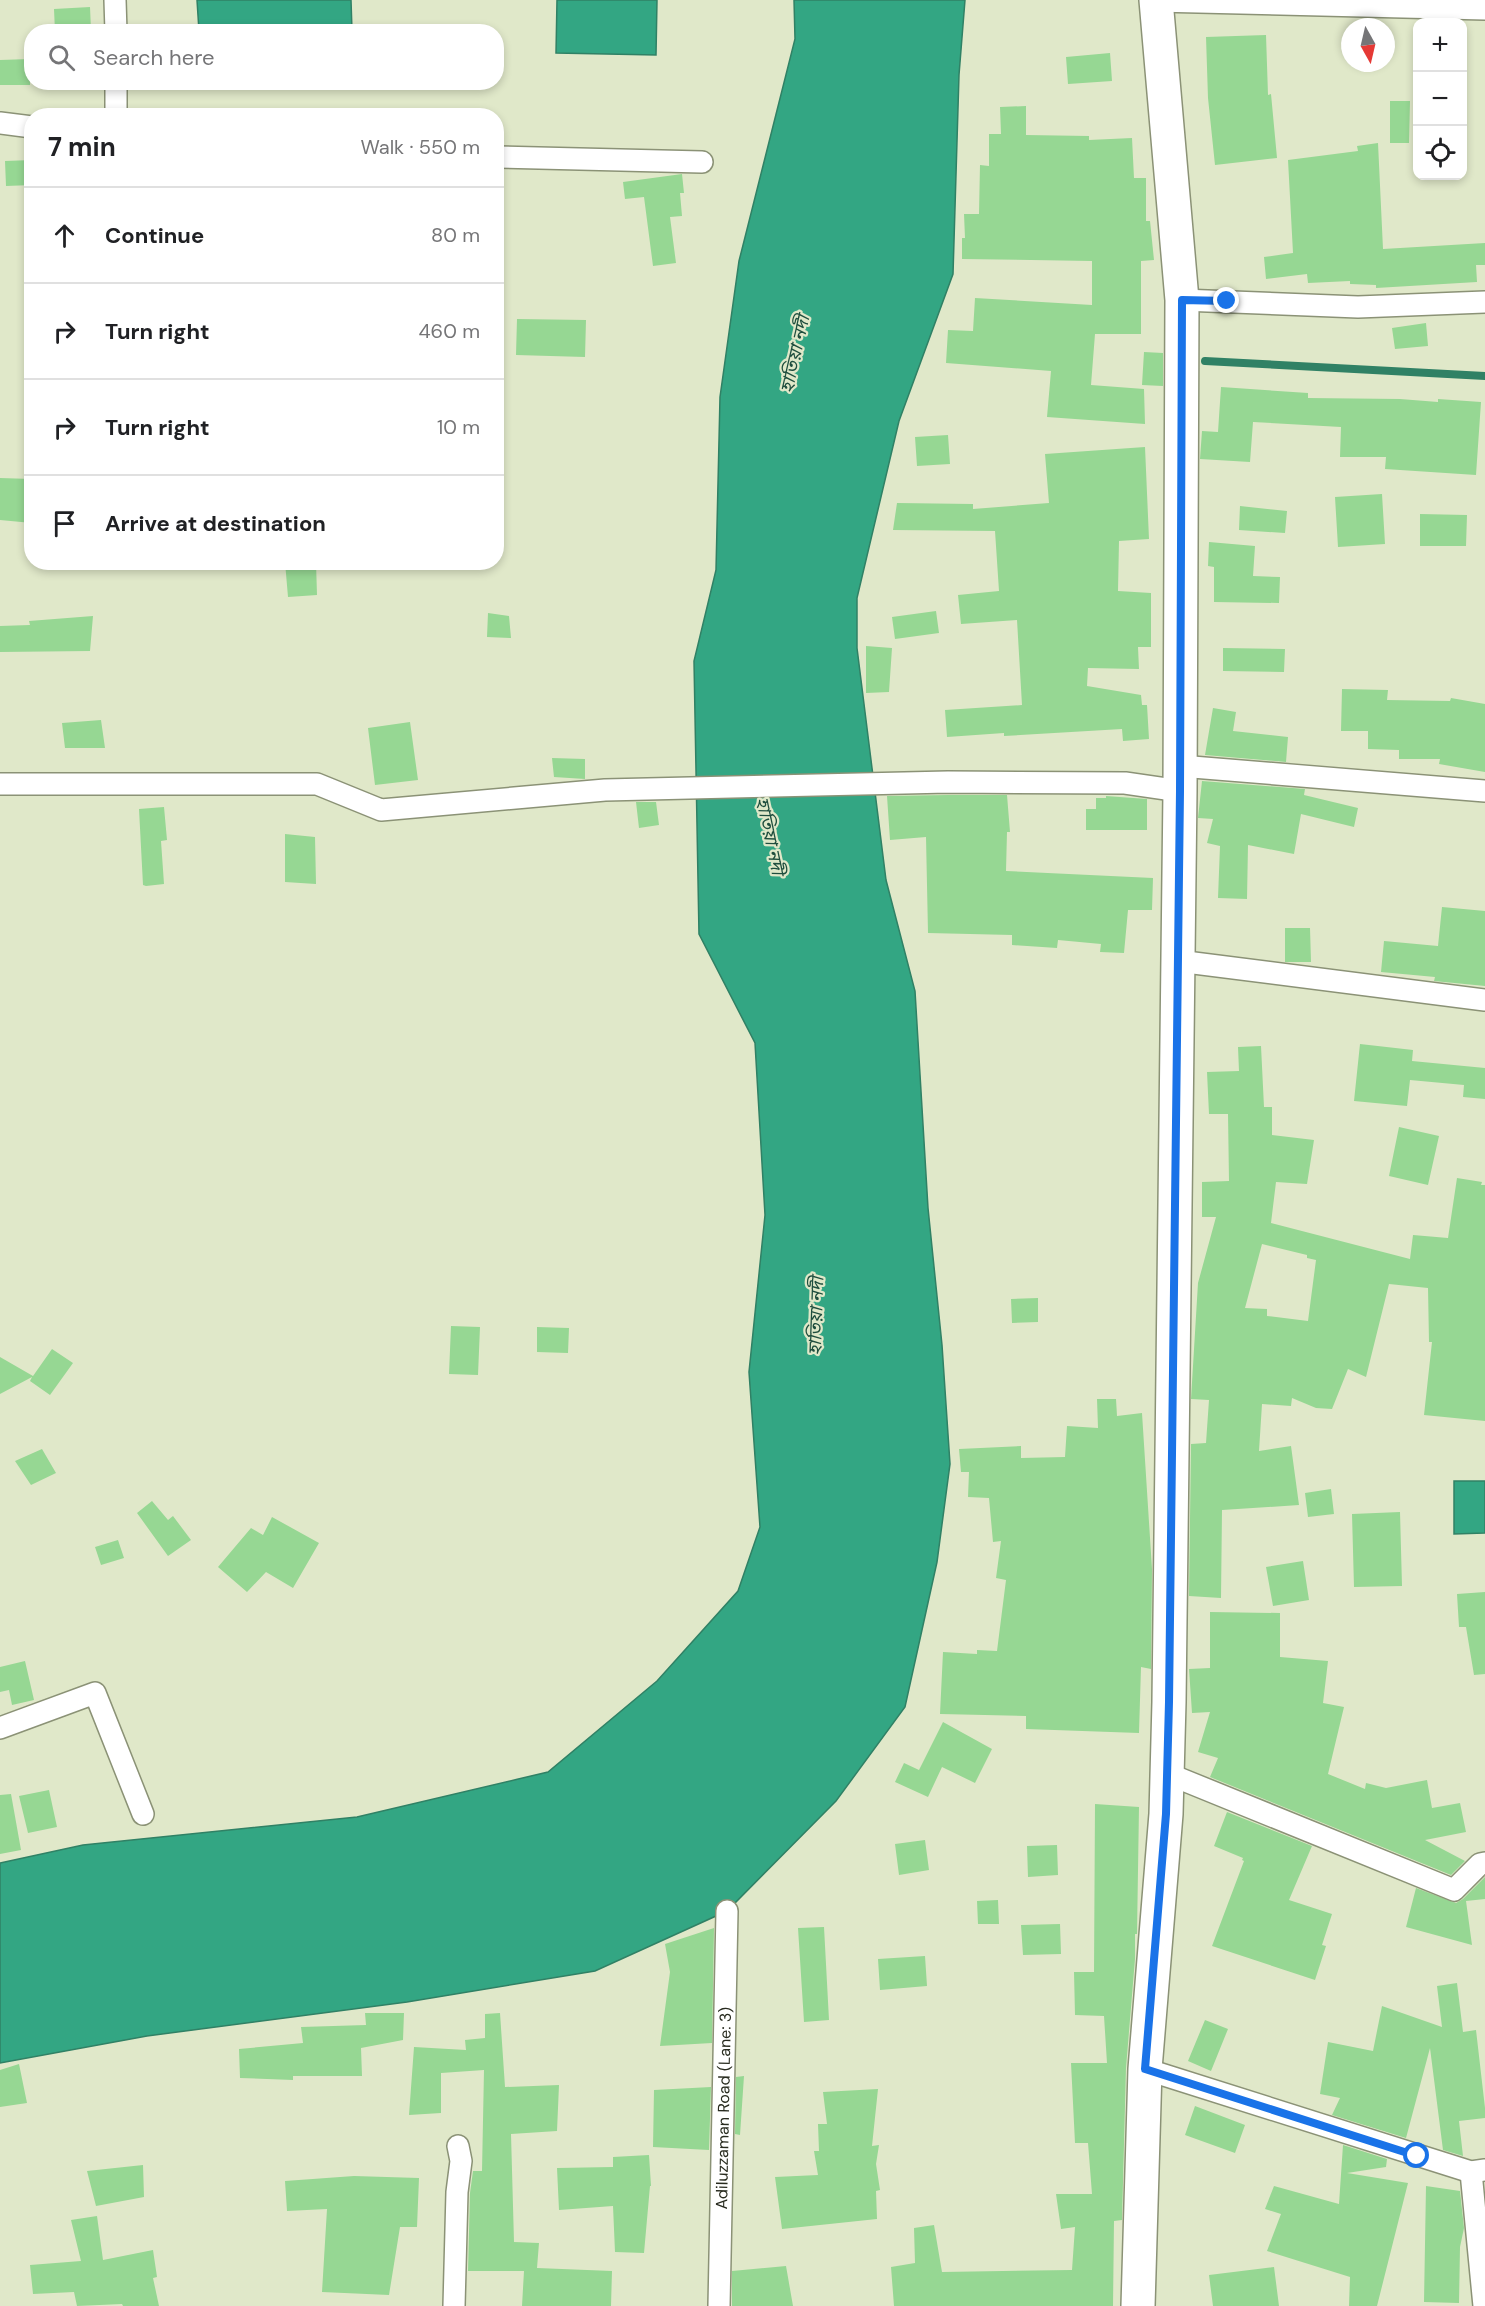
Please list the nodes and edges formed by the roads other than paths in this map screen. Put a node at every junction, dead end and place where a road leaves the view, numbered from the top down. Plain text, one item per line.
1 (115, 0) edge
2 (1156, 0) edge
3 (1485, 9) edge
4 (116, 24) edge
5 (116, 90) edge
6 (116, 108) edge
7 (0, 123) edge
8 (24, 126) edge
9 (504, 157) edge
10 (702, 162) dead end
11 (1182, 300) junction
12 (1485, 302) edge
13 (1180, 779) junction
14 (0, 784) edge
15 (1485, 791) edge
16 (1178, 961) junction
17 (1485, 1000) edge
18 (0, 1728) edge
19 (1166, 1773) junction
20 (143, 1814) dead end
21 (1485, 1863) edge
22 (727, 1911) dead end
23 (1145, 2069) junction
24 (458, 2146) dead end
25 (1478, 2171) edge
26 (454, 2306) edge
27 (719, 2306) edge
28 (1138, 2306) edge
29 (1484, 2306) edge

1 - 4 street
2 - 3 street
2 - 11 main road
5 - 6 street
7 - 8 street
9 - 10 street
11 - 12 street
11 - 13 main road
13 - 14 street
13 - 15 street
13 - 16 main road
16 - 17 street
16 - 19 main road
18 - 20 street
19 - 21 street
19 - 23 main road
22 - 27 street, Adiluzzaman Road (Lane: 3)
23 - 25 street
23 - 28 main road
24 - 26 street
25 - 29 street

